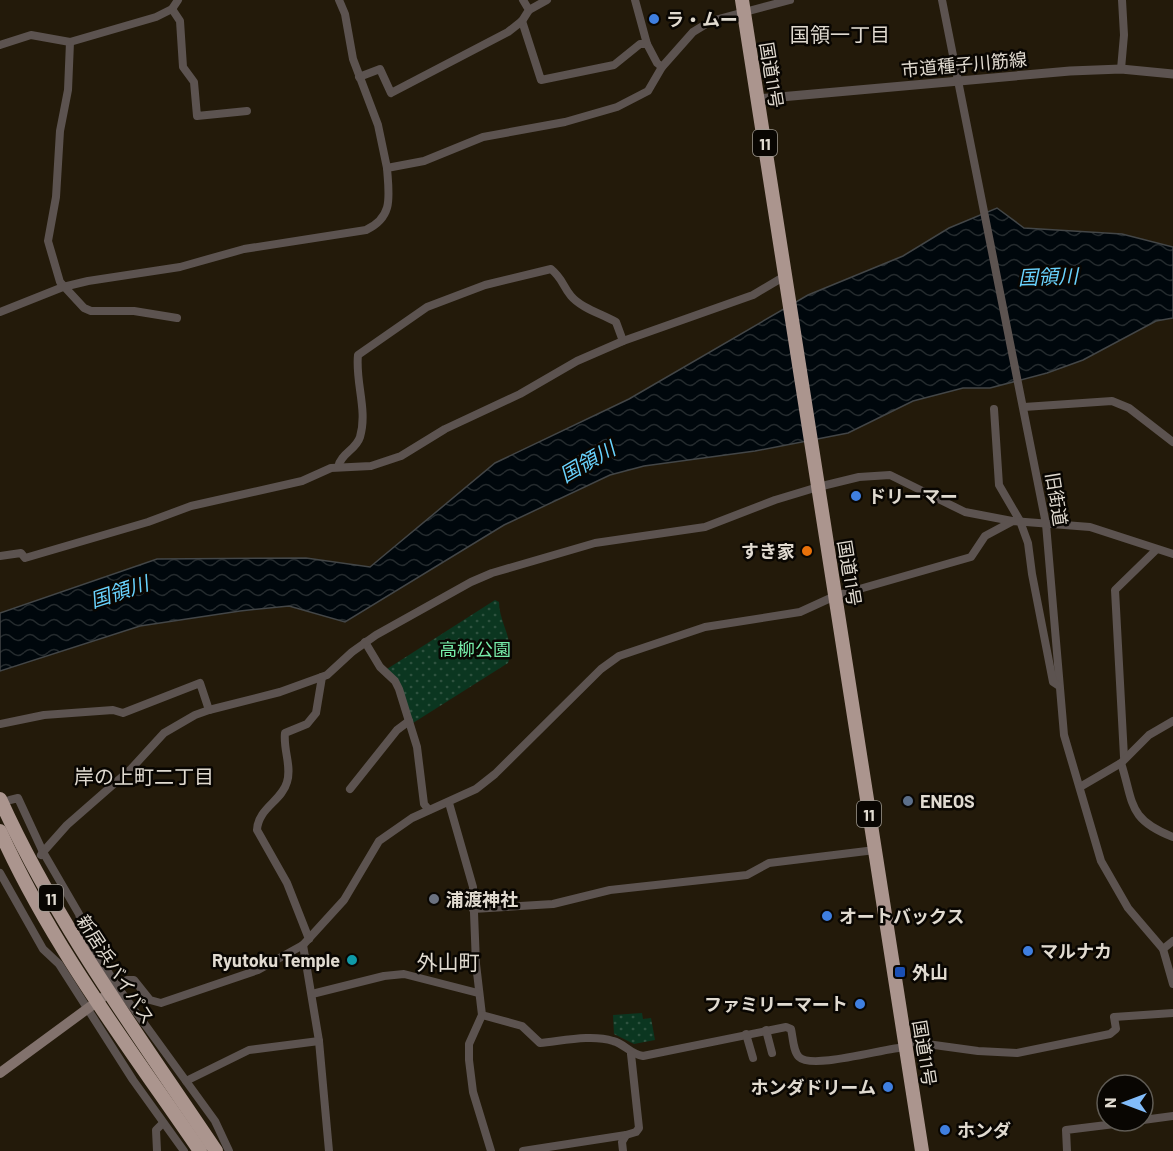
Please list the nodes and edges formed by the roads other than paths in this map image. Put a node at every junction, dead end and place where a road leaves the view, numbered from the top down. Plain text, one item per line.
1 (178, 0) edge
2 (339, 0) edge
3 (523, 0) edge
4 (547, 0) edge
5 (635, 0) edge
6 (790, 0) edge
7 (942, 0) edge
8 (1122, 0) edge
9 (743, 7) edge
10 (172, 9) junction
11 (529, 10) junction
12 (522, 21) junction
13 (70, 42) junction
14 (647, 44) junction
15 (0, 45) edge
16 (662, 67) junction
17 (1121, 69) junction
18 (1173, 74) edge
19 (359, 77) junction
20 (959, 80) junction
21 (758, 99) junction
22 (247, 111) dead end
23 (387, 168) junction
24 (786, 281) junction
25 (63, 287) junction
26 (0, 312) edge
27 (177, 318) dead end
28 (623, 341) junction
29 (1024, 404) junction
30 (994, 409) dead end
31 (1173, 442) edge
32 (338, 467) junction
33 (818, 482) junction
34 (1017, 521) junction
35 (1046, 524) junction
36 (1156, 550) junction
37 (1173, 555) edge
38 (0, 556) edge
39 (835, 596) junction
40 (365, 642) junction
41 (322, 677) junction
42 (1059, 686) junction
43 (209, 710) junction
44 (409, 721) junction
45 (1173, 721) edge
46 (0, 724) edge
47 (1122, 760) junction
48 (1080, 787) junction
49 (350, 789) dead end
50 (5, 800) edge
51 (449, 803) junction
52 (429, 810) junction
53 (0, 831) edge
54 (1173, 837) edge
55 (875, 850) junction
56 (42, 853) junction
57 (0, 873) edge
58 (5, 882) edge
59 (473, 909) junction
60 (309, 939) junction
61 (1173, 941) edge
62 (303, 945) junction
63 (1163, 949) junction
64 (1173, 984) edge
65 (113, 989) junction
66 (478, 993) junction
67 (312, 994) junction
68 (92, 1006) junction
69 (1173, 1013) edge
70 (482, 1015) junction
71 (766, 1030) junction
72 (746, 1034) junction
73 (319, 1041) junction
74 (905, 1044) junction
75 (772, 1053) dead end
76 (631, 1054) junction
77 (753, 1058) dead end
78 (0, 1073) edge
79 (186, 1081) junction
80 (1173, 1116) edge
81 (1155, 1119) edge
82 (163, 1123) junction
83 (1095, 1127) edge
84 (626, 1135) junction
85 (157, 1151) edge
86 (184, 1151) edge
87 (200, 1151) edge
88 (216, 1151) edge
89 (229, 1151) edge
90 (329, 1151) edge
91 (491, 1151) edge
92 (523, 1151) edge
93 (623, 1151) edge
94 (922, 1151) edge
95 (1060, 1151) edge
96 (1067, 1151) edge

1 - 10 street
2 - 19 street
3 - 11 street
4 - 11 street
5 - 14 street
6 - 9 street
7 - 20 street, 旧街道
8 - 17 street
9 - 16 street
9 - 21 highway, 国道11号 / 11
10 - 13 street
10 - 22 street
11 - 12 street
12 - 14 street
12 - 19 street
13 - 15 street
13 - 25 street
14 - 16 street
16 - 23 street
17 - 18 street, 市道種子川筋線
17 - 20 street, 市道種子川筋線
19 - 23 street
20 - 21 street, 市道種子川筋線
20 - 29 street, 旧街道
21 - 24 highway, 国道11号 / 11
23 - 25 street
24 - 28 street
24 - 33 highway, 国道11号 / 11
25 - 26 street
25 - 27 street
28 - 32 street
28 - 32 street
29 - 31 street
29 - 35 street, 旧街道
30 - 34 street
32 - 38 street
33 - 34 street
33 - 39 highway, 国道11号 / 11
33 - 40 street
34 - 35 street
34 - 39 street
34 - 42 street
35 - 36 street
35 - 42 street, 旧街道
36 - 37 street
36 - 47 street
39 - 51 street
39 - 55 highway, 国道11号 / 11
40 - 41 street
40 - 44 street
41 - 43 street
41 - 60 street
42 - 48 street, 旧街道
43 - 46 street
43 - 56 street
44 - 49 street
44 - 52 street
45 - 47 street
47 - 48 street
47 - 54 street
48 - 63 street, 旧街道
50 - 56 street
50 - 65 highway, 新居浜バイパス / 11
51 - 52 street
51 - 59 street
52 - 60 street
53 - 68 highway, 新居浜バイパス / 11
55 - 59 street
55 - 74 highway, 国道11号 / 11
56 - 65 street
57 - 58 street
58 - 68 street
59 - 66 street
60 - 62 street
61 - 63 street
62 - 65 street
62 - 67 street
63 - 64 street, 旧街道
65 - 68 main road
65 - 79 street
65 - 88 highway, 新居浜バイパス / 11
66 - 67 street
66 - 70 street
67 - 73 street
68 - 78 main road
68 - 82 street
68 - 87 highway, 新居浜バイパス / 11
69 - 74 street
70 - 76 street
70 - 91 street
71 - 72 street
71 - 74 street
71 - 75 street
72 - 76 street
72 - 77 street
73 - 79 street
73 - 90 street
74 - 94 highway, 国道11号 / 11
76 - 84 street
79 - 89 street
80 - 81 street
82 - 85 street
82 - 86 street
83 - 96 street
84 - 92 street
84 - 93 street
95 - 96 street

